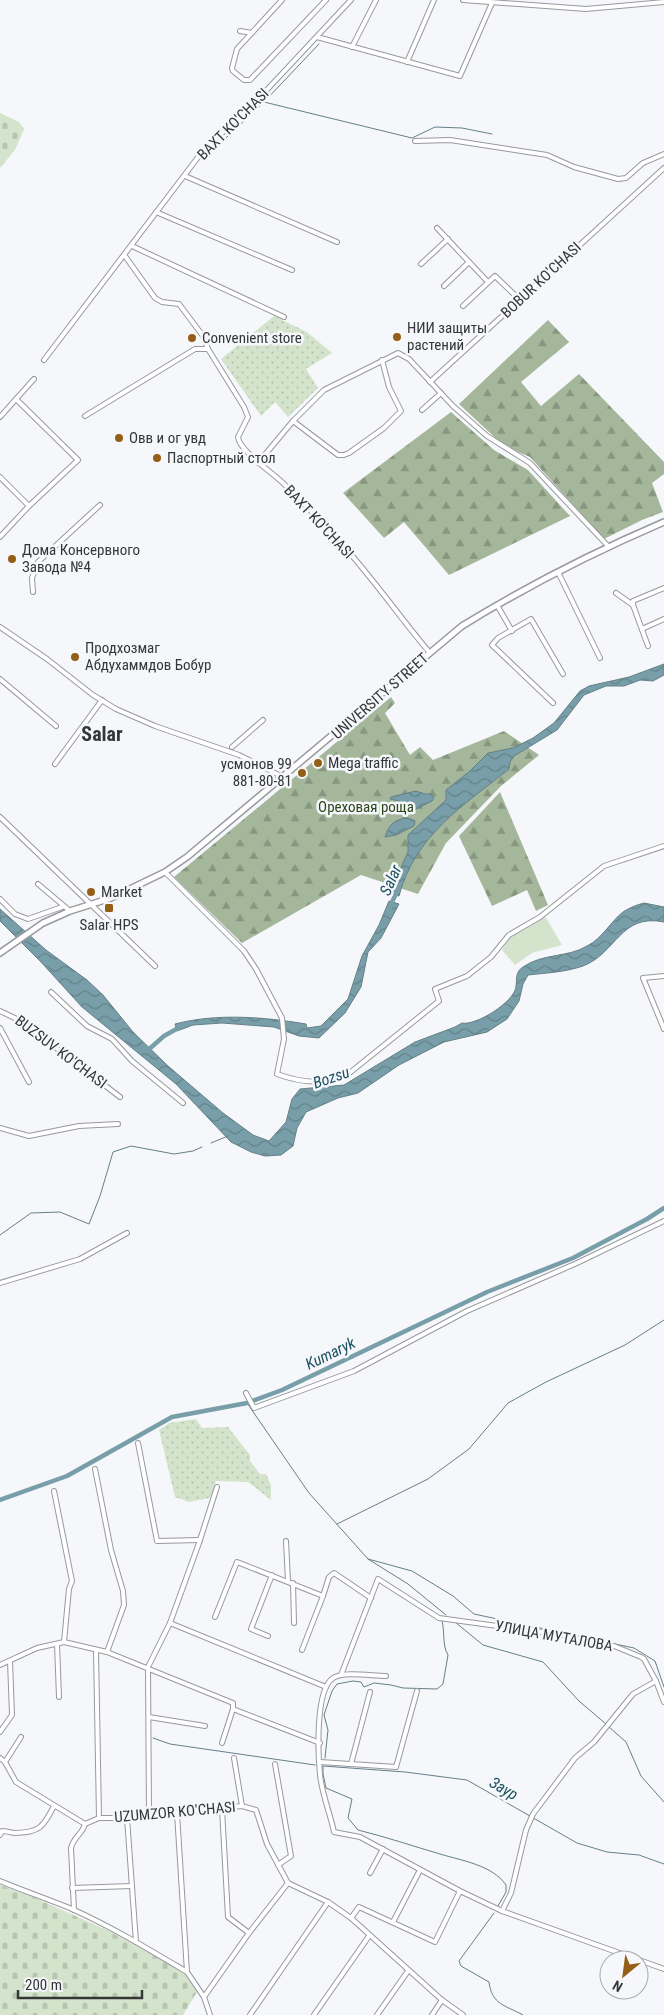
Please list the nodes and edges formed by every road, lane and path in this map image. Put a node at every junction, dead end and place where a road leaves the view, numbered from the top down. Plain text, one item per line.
1 (282, 0) edge
2 (326, 0) edge
3 (351, 0) edge
4 (376, 0) edge
5 (434, 0) edge
6 (463, 0) edge
7 (664, 2) edge
8 (492, 3) junction
9 (240, 31) dead end
10 (252, 33) junction
11 (317, 37) junction
12 (352, 47) junction
13 (407, 62) junction
14 (415, 141) dead end
15 (664, 154) edge
16 (664, 168) edge
17 (185, 176) junction
18 (156, 212) junction
19 (437, 228) dead end
20 (448, 240) junction
21 (337, 242) dead end
22 (132, 246) junction
23 (125, 256) junction
24 (469, 262) junction
25 (422, 264) dead end
26 (292, 270) dead end
27 (488, 282) junction
28 (444, 286) dead end
29 (520, 300) junction
30 (463, 306) dead end
31 (284, 317) dead end
32 (208, 349) junction
33 (44, 360) dead end
34 (382, 360) junction
35 (34, 379) dead end
36 (430, 382) junction
37 (441, 393) junction
38 (16, 399) junction
39 (422, 410) dead end
40 (85, 416) dead end
41 (0, 417) edge
42 (293, 421) junction
43 (258, 463) junction
44 (0, 477) edge
45 (100, 505) dead end
46 (29, 506) junction
47 (664, 522) edge
48 (0, 537) edge
49 (608, 546) junction
50 (558, 572) junction
51 (664, 588) edge
52 (34, 592) dead end
53 (616, 593) dead end
54 (497, 604) junction
55 (633, 605) junction
56 (664, 619) edge
57 (0, 627) edge
58 (642, 629) junction
59 (512, 631) junction
60 (648, 646) dead end
61 (430, 653) junction
62 (600, 658) dead end
63 (563, 674) dead end
64 (0, 679) edge
65 (102, 700) junction
66 (553, 703) dead end
67 (263, 720) dead end
68 (56, 726) dead end
69 (232, 747) dead end
70 (54, 764) dead end
71 (283, 778) junction
72 (0, 817) edge
73 (664, 846) edge
74 (165, 872) junction
75 (38, 884) dead end
76 (0, 899) edge
77 (90, 905) junction
78 (62, 907) junction
79 (70, 911) junction
80 (0, 953) edge
81 (155, 966) dead end
82 (664, 976) edge
83 (51, 992) dead end
84 (0, 1011) edge
85 (0, 1028) edge
86 (664, 1028) edge
87 (29, 1082) dead end
88 (120, 1096) dead end
89 (183, 1103) dead end
90 (118, 1124) dead end
91 (0, 1128) edge
92 (664, 1221) edge
93 (126, 1233) dead end
94 (0, 1283) edge
95 (246, 1393) dead end
96 (138, 1443) dead end
97 (96, 1469) dead end
98 (217, 1487) dead end
99 (54, 1491) dead end
100 (200, 1540) junction
101 (286, 1541) dead end
102 (272, 1575) junction
103 (288, 1581) junction
104 (293, 1583) junction
105 (322, 1596) junction
106 (371, 1598) junction
107 (215, 1617) dead end
108 (170, 1623) junction
109 (294, 1623) dead end
110 (268, 1636) dead end
111 (64, 1642) junction
112 (57, 1644) junction
113 (96, 1650) junction
114 (302, 1650) dead end
115 (107, 1652) junction
116 (10, 1661) junction
117 (0, 1665) edge
118 (148, 1667) junction
119 (341, 1675) junction
120 (386, 1676) dead end
121 (656, 1681) junction
122 (326, 1687) junction
123 (416, 1691) dead end
124 (370, 1692) dead end
125 (59, 1697) dead end
126 (664, 1702) edge
127 (233, 1709) junction
128 (149, 1717) junction
129 (206, 1726) dead end
130 (0, 1732) edge
131 (21, 1737) dead end
132 (222, 1743) dead end
133 (320, 1743) junction
134 (0, 1758) edge
135 (234, 1758) dead end
136 (5, 1762) junction
137 (320, 1762) junction
138 (275, 1764) dead end
139 (351, 1764) junction
140 (54, 1806) junction
141 (242, 1806) junction
142 (222, 1809) junction
143 (177, 1813) junction
144 (150, 1815) junction
145 (99, 1818) junction
146 (127, 1818) junction
147 (85, 1824) junction
148 (0, 1835) edge
149 (383, 1850) junction
150 (278, 1865) junction
151 (420, 1870) junction
152 (370, 1873) dead end
153 (0, 1881) edge
154 (288, 1883) junction
155 (132, 1886) junction
156 (72, 1888) junction
157 (460, 1891) junction
158 (328, 1902) junction
159 (74, 1910) junction
160 (502, 1911) junction
161 (351, 1918) junction
162 (393, 1922) junction
163 (249, 1933) junction
164 (369, 1936) junction
165 (136, 1942) junction
166 (611, 1950) edge
167 (649, 1964) edge
168 (664, 1969) edge
169 (408, 1971) junction
170 (187, 1972) junction
171 (204, 1997) junction
172 (442, 2000) junction
173 (210, 2015) edge
174 (250, 2015) edge
175 (314, 2015) edge
176 (377, 2015) edge
177 (432, 2015) edge
178 (463, 2015) edge

1 - 10 street
2 - 10 street
3 - 11 street, BAXT KO'CHASI
4 - 12 street
5 - 13 street
6 - 8 street
7 - 8 street
8 - 13 street
9 - 10 street
11 - 12 street
11 - 17 street, BAXT KO'CHASI
12 - 13 street
14 - 15 street
16 - 29 street, BOBUR KO'CHASI
17 - 18 street, BAXT KO'CHASI
17 - 21 street
18 - 22 street, BAXT KO'CHASI
18 - 26 street
19 - 20 street
20 - 24 street
20 - 25 street
22 - 23 street, BAXT KO'CHASI
22 - 31 street
23 - 32 street, BAXT KO'CHASI
23 - 33 street, BAXT KO'CHASI
24 - 27 street
24 - 28 street
27 - 29 street
27 - 30 street
29 - 36 street, BOBUR KO'CHASI
32 - 40 street
32 - 43 street, BAXT KO'CHASI
34 - 36 street
34 - 42 street
34 - 42 street
35 - 38 street
36 - 37 street
37 - 39 street
37 - 49 street
38 - 41 street
38 - 46 street
42 - 43 street
43 - 61 street, BAXT KO'CHASI
44 - 46 street
45 - 52 street
46 - 48 street
47 - 49 main road, UNIVERSITY STREET
49 - 50 main road, UNIVERSITY STREET
50 - 54 main road, UNIVERSITY STREET
50 - 62 street
51 - 55 street
53 - 55 street
54 - 59 street
54 - 61 main road, UNIVERSITY STREET
55 - 58 street
56 - 58 street
57 - 65 street
58 - 60 street
59 - 63 street
59 - 66 street
61 - 71 main road, UNIVERSITY STREET
64 - 68 street
65 - 70 street
65 - 71 street
67 - 69 street
71 - 74 main road, UNIVERSITY STREET
72 - 77 street
73 - 74 street
74 - 77 main road, UNIVERSITY STREET
75 - 78 street
76 - 78 street
77 - 79 main road, UNIVERSITY STREET
77 - 81 street
78 - 79 street
79 - 80 main road, UNIVERSITY STREET
82 - 86 street
83 - 89 street
84 - 88 street, BUZSUV KO'CHASI
85 - 87 street
90 - 91 street
92 - 95 street
93 - 94 street
96 - 100 street
97 - 115 street
98 - 100 street
99 - 111 street
100 - 108 street
101 - 103 street
102 - 103 street
102 - 107 street
102 - 110 street
103 - 104 street
104 - 105 street
104 - 109 street
105 - 106 street
105 - 114 street
106 - 119 street
106 - 121 street, УЛИЦА МУТАЛОВА
108 - 118 street
108 - 122 street
111 - 112 street
111 - 113 street
112 - 116 street
112 - 125 street
113 - 115 street
113 - 145 street
115 - 118 street
116 - 117 street
116 - 130 street
118 - 127 street
118 - 128 street
119 - 120 street
119 - 122 street
121 - 126 street, УЛИЦА МУТАЛОВА
121 - 160 street
122 - 133 street
123 - 139 street
124 - 139 street
127 - 132 street
127 - 133 street
128 - 129 street
128 - 144 street
131 - 136 street
133 - 137 street
134 - 136 street
135 - 141 street
136 - 140 street
137 - 139 street
137 - 149 street
138 - 150 street
140 - 147 street
140 - 148 street
141 - 142 street, UZUMZOR KO'CHASI
141 - 150 street, UZUMZOR KO'CHASI
142 - 143 street, UZUMZOR KO'CHASI
142 - 163 street
143 - 144 street, UZUMZOR KO'CHASI
143 - 170 street
144 - 146 street, UZUMZOR KO'CHASI
145 - 146 street, UZUMZOR KO'CHASI
145 - 147 street, UZUMZOR KO'CHASI
146 - 155 street
147 - 156 street
149 - 151 street
149 - 152 street
150 - 154 street, UZUMZOR KO'CHASI
151 - 157 street
151 - 162 street
153 - 159 street
154 - 158 street
154 - 163 street
155 - 156 street
155 - 165 street
156 - 159 street
157 - 160 street
157 - 162 street
158 - 161 street
158 - 174 street
159 - 165 street
160 - 166 street
161 - 162 street
161 - 164 street
163 - 171 street
164 - 169 street
164 - 175 street
165 - 170 street
167 - 168 street
169 - 172 street
169 - 176 street
170 - 171 street
171 - 173 street
172 - 177 street
172 - 178 street

